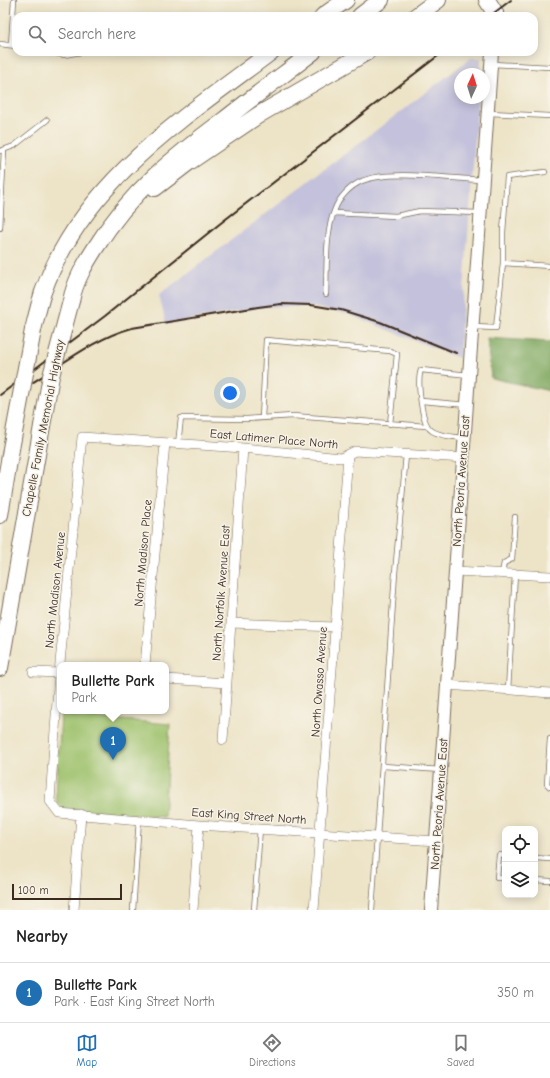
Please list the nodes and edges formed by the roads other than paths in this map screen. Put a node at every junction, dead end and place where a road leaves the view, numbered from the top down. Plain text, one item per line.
1 (14, 0) edge
2 (328, 0) edge
3 (346, 0) edge
4 (381, 0) edge
5 (438, 0) edge
6 (14, 12) edge
7 (314, 12) edge
8 (329, 12) edge
9 (365, 12) edge
10 (422, 12) edge
11 (0, 44) edge
12 (12, 46) edge
13 (266, 56) edge
14 (308, 56) edge
15 (360, 56) edge
16 (492, 56) edge
17 (491, 64) junction
18 (550, 67) edge
19 (487, 113) junction
20 (550, 116) edge
21 (47, 120) dead end
22 (2, 150) edge
23 (545, 172) dead end
24 (483, 180) junction
25 (334, 213) junction
26 (480, 213) junction
27 (0, 228) edge
28 (106, 231) junction
29 (503, 263) junction
30 (550, 266) edge
31 (326, 294) dead end
32 (472, 327) junction
33 (469, 375) junction
34 (422, 401) junction
35 (461, 405) junction
36 (262, 418) junction
37 (390, 424) junction
38 (426, 426) junction
39 (82, 437) joint
40 (459, 437) junction
41 (165, 443) junction
42 (178, 444) junction
43 (243, 448) junction
44 (348, 455) junction
45 (406, 455) junction
46 (463, 458) junction
47 (0, 515) edge
48 (515, 517) dead end
49 (455, 571) junction
50 (502, 573) junction
51 (515, 574) junction
52 (550, 576) edge
53 (231, 623) junction
54 (335, 627) junction
55 (60, 662) edge
56 (144, 662) edge
57 (0, 668) edge
58 (34, 672) dead end
59 (57, 673) edge
60 (169, 679) edge
61 (227, 683) junction
62 (447, 685) junction
63 (508, 690) junction
64 (550, 693) edge
65 (57, 701) edge
66 (550, 739) edge
67 (223, 740) dead end
68 (382, 766) junction
69 (441, 770) junction
70 (550, 787) edge
71 (59, 813) joint
72 (81, 814) junction
73 (139, 819) junction
74 (199, 825) junction
75 (260, 828) junction
76 (321, 833) junction
77 (378, 836) junction
78 (436, 841) junction
79 (502, 856) edge
80 (538, 858) edge
81 (550, 859) edge
82 (502, 878) edge
83 (538, 880) edge
84 (550, 881) edge
85 (74, 910) edge
86 (133, 910) edge
87 (193, 910) edge
88 (254, 910) edge
89 (314, 910) edge
90 (372, 910) edge
91 (431, 910) edge

1 - 6 lane
2 - 7 highway
3 - 8 highway
4 - 9 highway
5 - 10 highway
11 - 12 lane
13 - 47 highway, bridge
14 - 28 highway, Chapelle Family Memorial Highway
15 - 28 highway
16 - 17 main road, North Peoria Avenue East
17 - 18 lane
17 - 19 main road, North Peoria Avenue East
19 - 20 lane
19 - 24 main road, North Peoria Avenue East
21 - 22 lane
22 - 27 lane
23 - 29 lane
24 - 25 lane
24 - 26 main road, North Peoria Avenue East
25 - 26 lane
25 - 31 lane
26 - 32 main road, North Peoria Avenue East
28 - 57 highway, Chapelle Family Memorial Highway, bridge
29 - 30 lane
29 - 32 lane
32 - 33 main road, North Peoria Avenue East
33 - 34 lane
33 - 35 main road, North Peoria Avenue East
34 - 35 lane
34 - 38 lane
35 - 40 main road, North Peoria Avenue East
36 - 37 lane
36 - 37 lane
36 - 42 lane
37 - 38 lane
38 - 40 lane
39 - 41 street, East Latimer Place North
39 - 55 street, North Madison Avenue
40 - 46 main road, North Peoria Avenue East
41 - 42 street, East Latimer Place North
41 - 56 street, North Madison Place
42 - 43 street, East Latimer Place North
43 - 44 street, East Latimer Place North
43 - 53 street, North Norfolk Avenue East
44 - 45 street, East Latimer Place North
44 - 54 street, North Owasso Avenue
45 - 46 street, East Latimer Place North
45 - 68 lane
46 - 49 main road, North Peoria Avenue East
48 - 50 lane
49 - 50 street
49 - 62 main road, North Peoria Avenue East
50 - 51 street
51 - 52 street
51 - 63 lane
53 - 54 street
53 - 61 street, North Norfolk Avenue East
54 - 76 street, North Owasso Avenue
58 - 59 street
60 - 61 street
61 - 67 street, North Norfolk Avenue East
62 - 63 street
62 - 69 main road, North Peoria Avenue East
63 - 64 street
65 - 71 street, North Madison Avenue
66 - 70 lane
68 - 69 lane
68 - 77 lane
69 - 78 main road, North Peoria Avenue East
71 - 72 street, East King Street North
72 - 73 street, East King Street North
72 - 85 street
73 - 74 street, East King Street North
73 - 86 lane
74 - 75 street, East King Street North
74 - 87 street
75 - 76 street, East King Street North
75 - 88 lane
76 - 77 street, East King Street North
76 - 89 street, North Owasso Avenue
77 - 78 street, East King Street North
77 - 90 lane
78 - 91 main road, North Peoria Avenue East
79 - 82 lane
80 - 81 lane
83 - 84 lane

